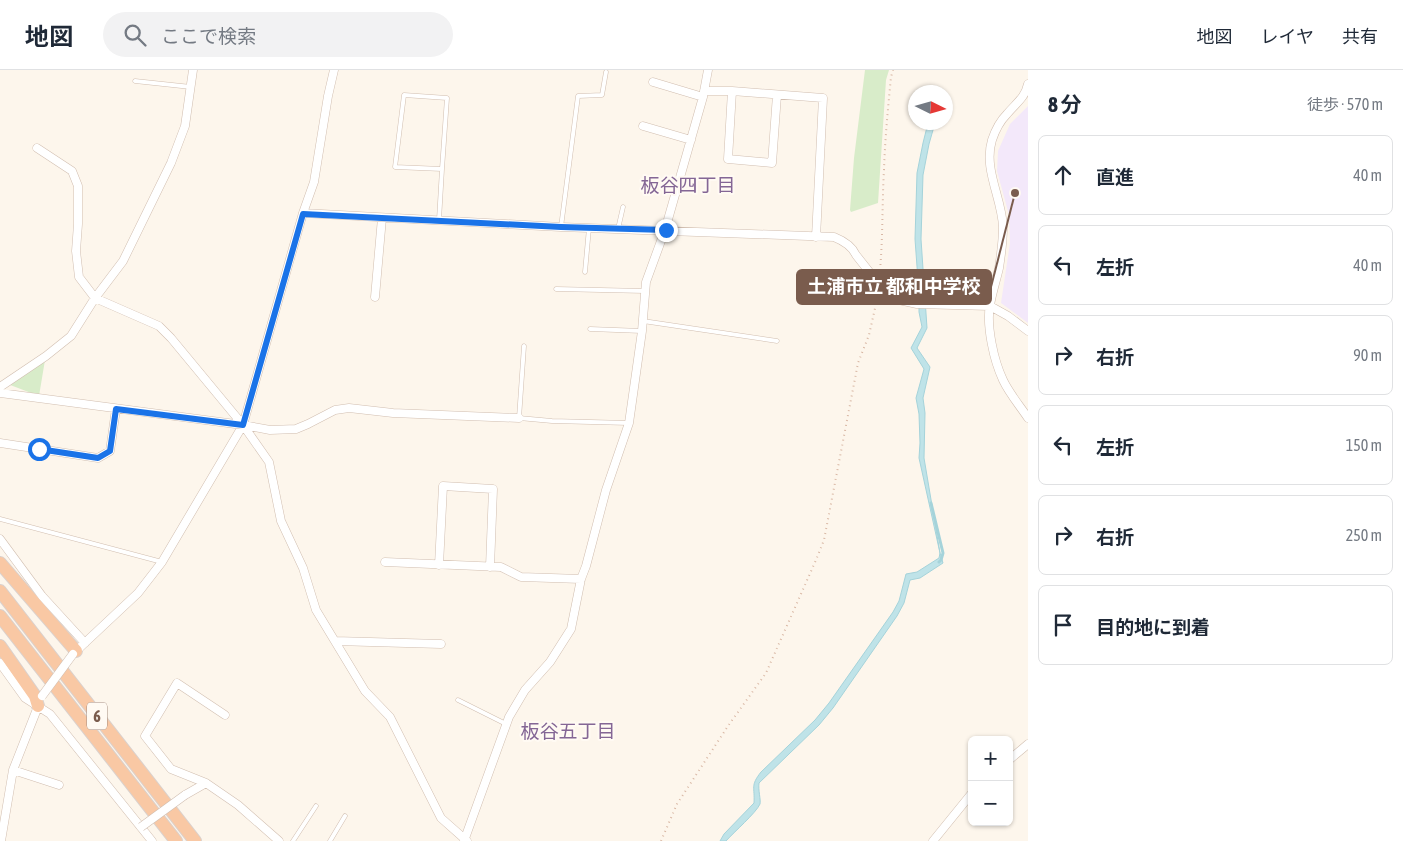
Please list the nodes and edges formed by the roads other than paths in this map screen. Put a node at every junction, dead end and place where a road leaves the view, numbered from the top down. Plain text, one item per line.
1 (194, 70) edge
2 (708, 70) edge
3 (332, 71) edge
4 (606, 72) dead end
5 (135, 81) dead end
6 (653, 82) dead end
7 (1028, 84) edge
8 (191, 87) junction
9 (732, 91) junction
10 (704, 94) junction
11 (777, 95) junction
12 (643, 126) dead end
13 (691, 140) junction
14 (37, 148) dead end
15 (442, 169) junction
16 (623, 208) dead end
17 (303, 214) junction
18 (382, 218) junction
19 (439, 220) junction
20 (561, 227) junction
21 (589, 228) junction
22 (618, 229) junction
23 (666, 230) junction
24 (816, 236) junction
25 (585, 272) dead end
26 (556, 289) dead end
27 (645, 291) junction
28 (375, 297) dead end
29 (95, 298) junction
30 (990, 306) junction
31 (643, 321) junction
32 (590, 329) dead end
33 (642, 331) junction
34 (1028, 331) edge
35 (777, 341) dead end
36 (524, 346) dead end
37 (0, 388) edge
38 (0, 394) edge
39 (116, 409) junction
40 (519, 418) junction
41 (1028, 418) edge
42 (629, 423) junction
43 (243, 425) junction
44 (0, 443) edge
45 (0, 519) edge
46 (0, 539) edge
47 (162, 562) junction
48 (384, 562) dead end
49 (0, 563) edge
50 (439, 565) junction
51 (490, 567) junction
52 (581, 579) junction
53 (0, 592) edge
54 (0, 616) edge
55 (334, 641) junction
56 (441, 644) dead end
57 (0, 646) edge
58 (78, 649) junction
59 (0, 663) edge
60 (458, 700) dead end
61 (40, 701) junction
62 (226, 715) dead end
63 (506, 724) junction
64 (1028, 744) edge
65 (1013, 757) edge
66 (13, 770) junction
67 (206, 783) junction
68 (59, 785) dead end
69 (968, 798) edge
70 (316, 806) dead end
71 (345, 816) dead end
72 (141, 827) junction
73 (0, 841) edge
74 (152, 841) edge
75 (176, 841) edge
76 (195, 841) edge
77 (279, 841) edge
78 (293, 841) edge
79 (330, 841) edge
80 (465, 841) edge
81 (933, 841) edge

1 - 8 street
2 - 10 street
3 - 17 street
4 - 20 lane
5 - 8 lane
6 - 10 street
7 - 30 street
8 - 29 street
9 - 10 street
9 - 11 street
9 - 11 street
10 - 13 street
11 - 24 street
12 - 13 street
13 - 23 street
14 - 29 street
15 - 15 lane
15 - 19 lane
16 - 22 lane
17 - 18 street
17 - 43 street
18 - 19 street
18 - 28 street
19 - 20 street
20 - 21 street
21 - 22 street
21 - 25 lane
22 - 23 street
23 - 24 street
23 - 27 street
24 - 30 street
26 - 27 lane
27 - 31 street
29 - 37 street
29 - 43 street
30 - 34 street
30 - 41 street
31 - 33 street
31 - 35 lane
32 - 33 lane
33 - 42 street
36 - 40 lane
38 - 39 street
39 - 43 street
39 - 44 street
40 - 42 lane
40 - 43 street
42 - 52 street
43 - 47 street
43 - 55 street
45 - 47 lane
46 - 58 street
47 - 58 street
48 - 50 street
49 - 58 highway
50 - 51 street
50 - 51 street
51 - 52 street
52 - 63 street
53 - 76 highway, 6
54 - 75 highway, 6
55 - 56 street
55 - 80 street
57 - 61 highway
58 - 61 street, bridge
59 - 61 street
60 - 63 lane
61 - 66 street
61 - 72 street
62 - 67 street
63 - 80 street
64 - 65 street
66 - 68 street
66 - 73 street
67 - 72 street, bridge
67 - 77 street
69 - 81 street
70 - 78 lane
71 - 79 lane
72 - 74 street

